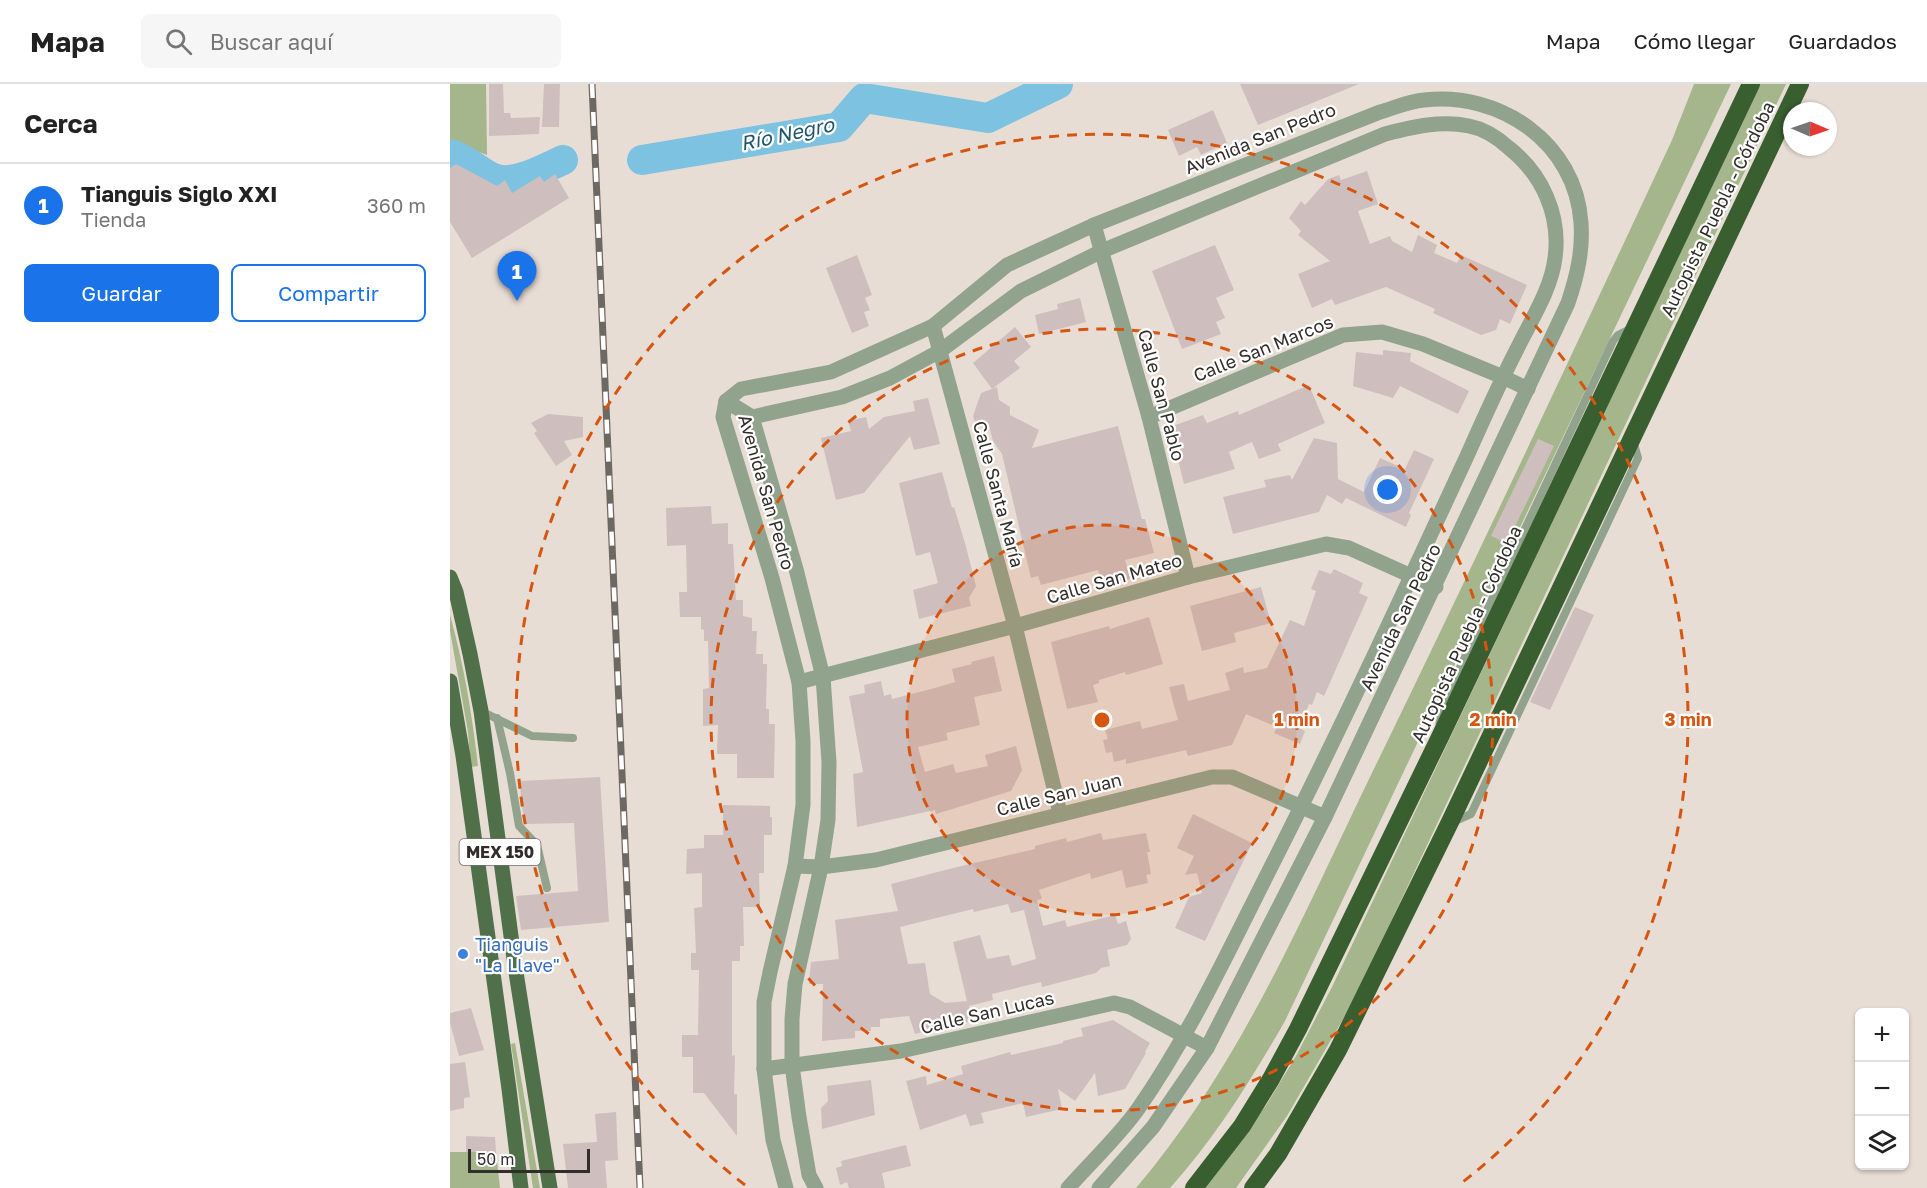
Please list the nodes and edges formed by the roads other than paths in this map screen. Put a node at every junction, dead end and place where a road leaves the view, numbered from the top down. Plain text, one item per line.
1 (1751, 84) edge
2 (1800, 84) edge
3 (1094, 225) junction
4 (1102, 251) junction
5 (933, 326) junction
6 (940, 351) junction
7 (1503, 376) junction
8 (1528, 389) junction
9 (726, 401) junction
10 (752, 417) junction
11 (1149, 417) junction
12 (1412, 575) junction
13 (1188, 577) junction
14 (450, 578) edge
15 (1436, 587) junction
16 (1015, 626) junction
17 (823, 677) junction
18 (799, 682) junction
19 (451, 690) edge
20 (482, 711) junction
21 (497, 718) junction
22 (573, 738) dead end
23 (1301, 806) junction
24 (1060, 813) junction
25 (1325, 818) junction
26 (795, 866) junction
27 (821, 867) junction
28 (547, 888) dead end
29 (1184, 1037) junction
30 (1207, 1048) junction
31 (792, 1065) junction
32 (765, 1069) junction
33 (521, 1188) edge
34 (550, 1188) edge
35 (786, 1188) edge
36 (816, 1188) edge
37 (1068, 1188) edge
38 (1099, 1188) edge
39 (1194, 1188) edge
40 (1253, 1188) edge

1 - 39 highway, Autopista Puebla - Córdoba
2 - 40 highway, Autopista Puebla - Córdoba
3 - 4 street, Calle San Pablo
3 - 5 street, Avenida San Pedro
3 - 8 street, Avenida San Pedro
4 - 6 street, Avenida San Pedro
4 - 7 street, Avenida San Pedro
4 - 11 street, Calle San Pablo
5 - 6 street, Calle Santa María
5 - 9 street, Avenida San Pedro
6 - 10 street, Avenida San Pedro
6 - 16 street, Calle Santa María
7 - 8 street, Calle San Marcos
7 - 11 street, Calle San Marcos
7 - 12 street, Avenida San Pedro
8 - 15 street, Avenida San Pedro
9 - 10 street
9 - 18 street, Avenida San Pedro
10 - 17 street, Avenida San Pedro
11 - 13 street, Calle San Pablo
12 - 13 street, Calle San Mateo
12 - 15 street, Calle San Mateo
12 - 23 street, Avenida San Pedro
13 - 16 street, Calle San Mateo
14 - 20 main road, MEX 150
15 - 25 street, Avenida San Pedro
16 - 17 street, Calle San Mateo
16 - 24 street, Calle Santa María
17 - 18 street, Calle San Mateo
17 - 27 street, Avenida San Pedro
18 - 26 street, Avenida San Pedro
19 - 33 main road, MEX 150
20 - 21 lane
20 - 34 main road, MEX 150
21 - 22 lane
21 - 28 lane
23 - 24 street, Calle San Juan
23 - 25 street, Calle San Juan
23 - 29 street, Avenida San Pedro
24 - 27 street, Calle San Juan
25 - 30 street, Avenida San Pedro
26 - 27 street, Calle San Juan
26 - 32 street, Avenida San Pedro
27 - 31 street, Avenida San Pedro
29 - 30 street, Calle San Lucas
29 - 31 street, Calle San Lucas
29 - 37 street, Avenida San Pedro
30 - 38 street, Avenida San Pedro
31 - 32 street, Calle San Lucas
31 - 36 street, Avenida San Pedro
32 - 35 street, Avenida San Pedro

